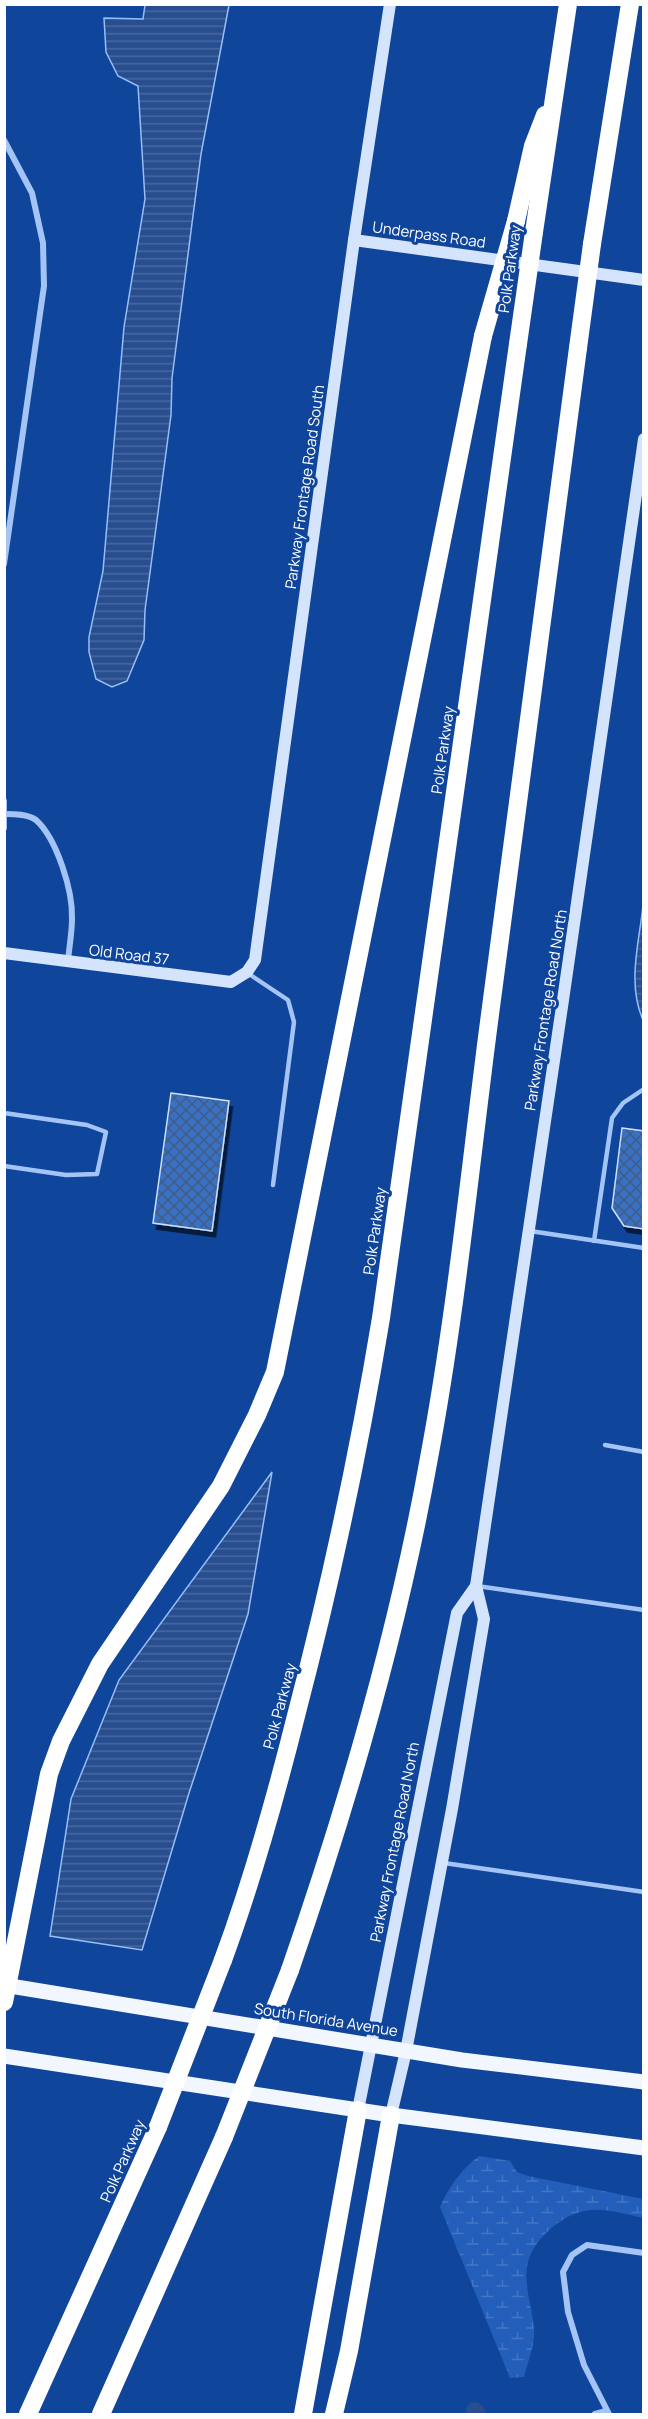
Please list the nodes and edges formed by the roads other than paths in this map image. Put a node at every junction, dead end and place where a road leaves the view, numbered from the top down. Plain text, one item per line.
1 (390, 4) edge
2 (568, 4) edge
3 (630, 4) edge
4 (557, 85) junction
5 (4, 140) edge
6 (354, 240) junction
7 (644, 280) edge
8 (644, 439) edge
9 (4, 564) edge
10 (4, 801) edge
11 (5, 814) edge
12 (4, 828) edge
13 (4, 953) edge
14 (68, 963) junction
15 (247, 972) junction
16 (644, 1089) edge
17 (4, 1113) edge
18 (4, 1166) edge
19 (273, 1185) dead end
20 (528, 1231) junction
21 (594, 1241) junction
22 (644, 1248) edge
23 (605, 1445) dead end
24 (644, 1452) edge
25 (476, 1586) junction
26 (644, 1610) edge
27 (442, 1862) junction
28 (644, 1892) edge
29 (5, 1991) edge
30 (370, 2045) junction
31 (406, 2051) junction
32 (4, 2056) edge
33 (644, 2082) edge
34 (358, 2110) junction
35 (391, 2115) junction
36 (644, 2148) edge
37 (644, 2253) edge
38 (607, 2413) edge
39 (28, 2415) edge
40 (100, 2415) edge
41 (303, 2415) edge
42 (334, 2415) edge
43 (595, 2415) edge

1 - 6 main road, Parkway Frontage Road South
2 - 4 highway, Polk Parkway
3 - 40 highway, bridge
4 - 29 highway, bridge
4 - 39 highway, Polk Parkway, bridge
5 - 9 street
6 - 7 main road, Underpass Road
6 - 15 main road, Parkway Frontage Road South
8 - 20 main road, Parkway Frontage Road North
10 - 11 street
11 - 12 street
11 - 14 street
13 - 14 main road, Old Road 37
14 - 15 main road, Old Road 37
15 - 19 lane
16 - 21 lane
17 - 18 lane
20 - 21 lane
20 - 25 main road, Parkway Frontage Road North
21 - 22 lane
23 - 24 lane
25 - 26 lane
25 - 27 main road, Parkway Frontage Road North
25 - 30 main road, Parkway Frontage Road North
27 - 28 lane
27 - 31 main road, Parkway Frontage Road North
29 - 30 main road, South Florida Avenue
30 - 31 main road, South Florida Avenue
30 - 34 main road, Parkway Frontage Road North
31 - 33 main road, South Florida Avenue
31 - 35 main road, Parkway Frontage Road North
32 - 34 main road
34 - 35 main road
34 - 41 highway
35 - 36 main road
35 - 42 highway
37 - 38 street
38 - 43 street

